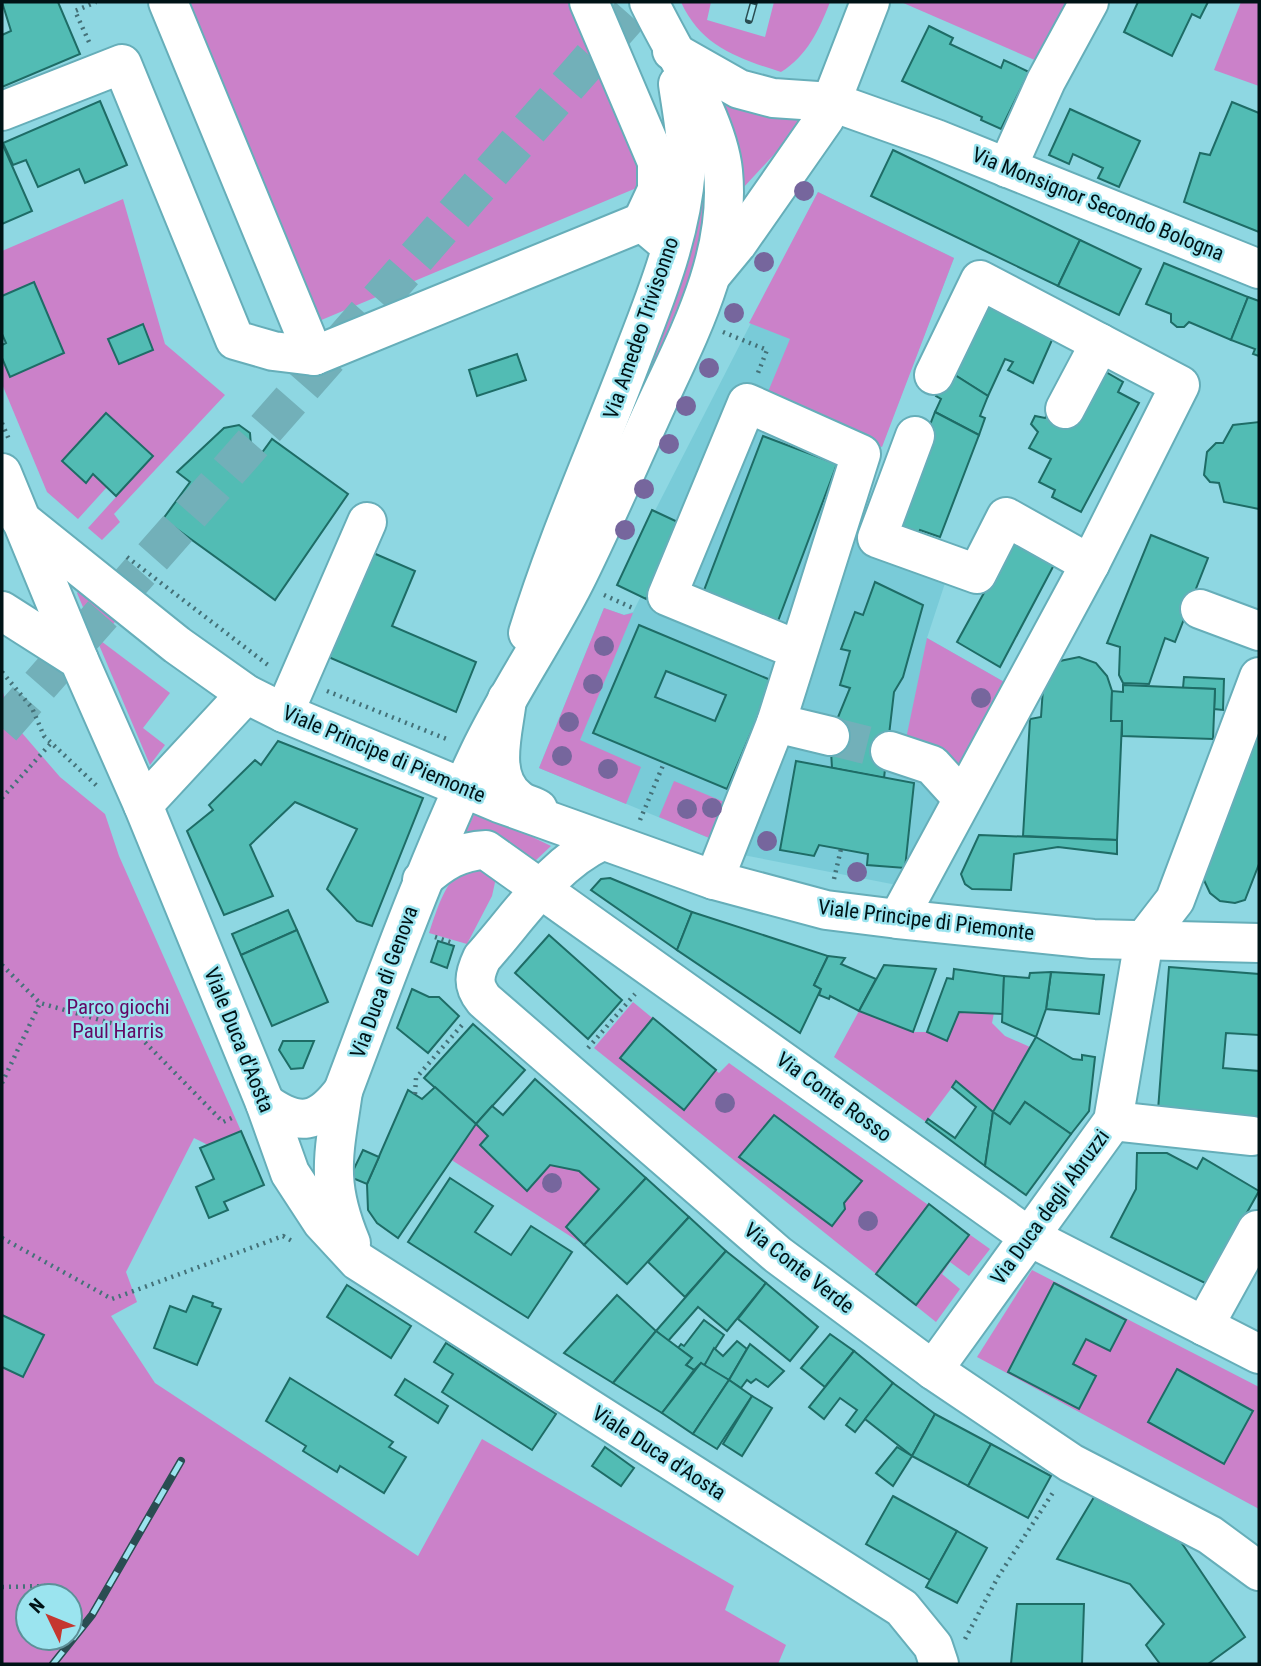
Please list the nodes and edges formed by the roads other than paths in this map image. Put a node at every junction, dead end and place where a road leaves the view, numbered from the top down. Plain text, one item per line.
1 (168, 2) edge
2 (589, 2) edge
3 (649, 2) edge
4 (870, 2) edge
5 (1089, 2) edge
6 (672, 51) junction
7 (832, 102) junction
8 (2, 111) edge
9 (936, 139) junction
10 (1007, 168) junction
11 (780, 186) junction
12 (642, 222) junction
13 (671, 246) junction
14 (1259, 269) edge
15 (713, 273) junction
16 (1100, 343) junction
17 (314, 356) junction
18 (934, 374) dead end
19 (1065, 409) dead end
20 (915, 436) dead end
21 (7, 460) edge
22 (20, 519) junction
23 (367, 522) dead end
24 (1090, 564) junction
25 (1200, 608) dead end
26 (2, 611) edge
27 (1259, 631) edge
28 (798, 650) junction
29 (79, 660) junction
30 (1259, 677) edge
31 (246, 694) junction
32 (508, 697) junction
33 (284, 713) junction
34 (776, 723) junction
35 (830, 736) tunnel mouth
36 (890, 751) tunnel mouth
37 (464, 788) junction
38 (962, 798) junction
39 (143, 805) junction
40 (549, 821) junction
41 (602, 841) junction
42 (422, 880) junction
43 (715, 880) junction
44 (543, 889) junction
45 (898, 919) junction
46 (1144, 940) junction
47 (1259, 943) edge
48 (343, 1091) junction
49 (265, 1103) junction
50 (1114, 1121) junction
51 (1252, 1136) dead end
52 (1257, 1230) dead end
53 (1028, 1236) junction
54 (358, 1261) junction
55 (1204, 1326) junction
56 (1259, 1354) edge
57 (933, 1370) junction
58 (1259, 1571) edge
59 (951, 1653) edge

1 - 17 street
2 - 12 street
3 - 6 street
4 - 7 street, Via Amedeo Trivisonno
5 - 10 street
6 - 7 street, Via Monsignor Secondo Bologna
6 - 13 street, Via Amedeo Trivisonno
6 - 15 street, Via Amedeo Trivisonno
7 - 9 street, Via Monsignor Secondo Bologna
7 - 11 street, Via Amedeo Trivisonno
8 - 17 street
9 - 10 street, Via Monsignor Secondo Bologna
9 - 11 street, Via Monsignor Secondo Bologna
10 - 14 street, Via Monsignor Secondo Bologna
11 - 15 street, Via Amedeo Trivisonno
12 - 13 street
12 - 17 street
13 - 32 street, Via Amedeo Trivisonno
15 - 32 street, Via Amedeo Trivisonno
16 - 18 street
16 - 19 street
16 - 24 street
20 - 24 street
21 - 22 street, Viale Duca d'Aosta
22 - 29 street, Viale Duca d'Aosta
22 - 31 street, Viale Principe di Piemonte
23 - 33 street
24 - 38 street
25 - 27 street
26 - 29 street
28 - 28 street
28 - 34 street
29 - 39 street, Viale Duca d'Aosta
30 - 46 street, Via Duca degli Abruzzi
31 - 33 street, Viale Principe di Piemonte
31 - 39 street
32 - 37 street, Via Amedeo Trivisonno
32 - 40 street, Via Amedeo Trivisonno
33 - 37 street, Viale Principe di Piemonte
34 - 35 street
34 - 43 street
36 - 38 street
37 - 40 street, Viale Principe di Piemonte
37 - 42 street, Via Duca di Genova
38 - 45 street
39 - 49 street, Viale Duca d'Aosta
40 - 41 street, Viale Principe di Piemonte
41 - 43 street, Viale Principe di Piemonte
41 - 44 street
42 - 44 street, Via Conte Rosso
42 - 48 street, Via Duca di Genova
43 - 45 street, Viale Principe di Piemonte
44 - 53 street, Via Conte Rosso
44 - 57 street, Via Conte Verde
45 - 46 street, Viale Principe di Piemonte
46 - 47 street, Viale Principe di Piemonte
46 - 50 street, Via Duca degli Abruzzi
48 - 49 street, Via Duca di Genova
48 - 54 street
49 - 54 street, Viale Duca d'Aosta
50 - 51 street
50 - 53 street, Via Duca degli Abruzzi
52 - 55 street
53 - 55 street, Via Conte Rosso
53 - 57 street, Via Duca degli Abruzzi
54 - 59 street, Viale Duca d'Aosta
55 - 56 street, Via Conte Rosso
57 - 58 street, Via Conte Verde

